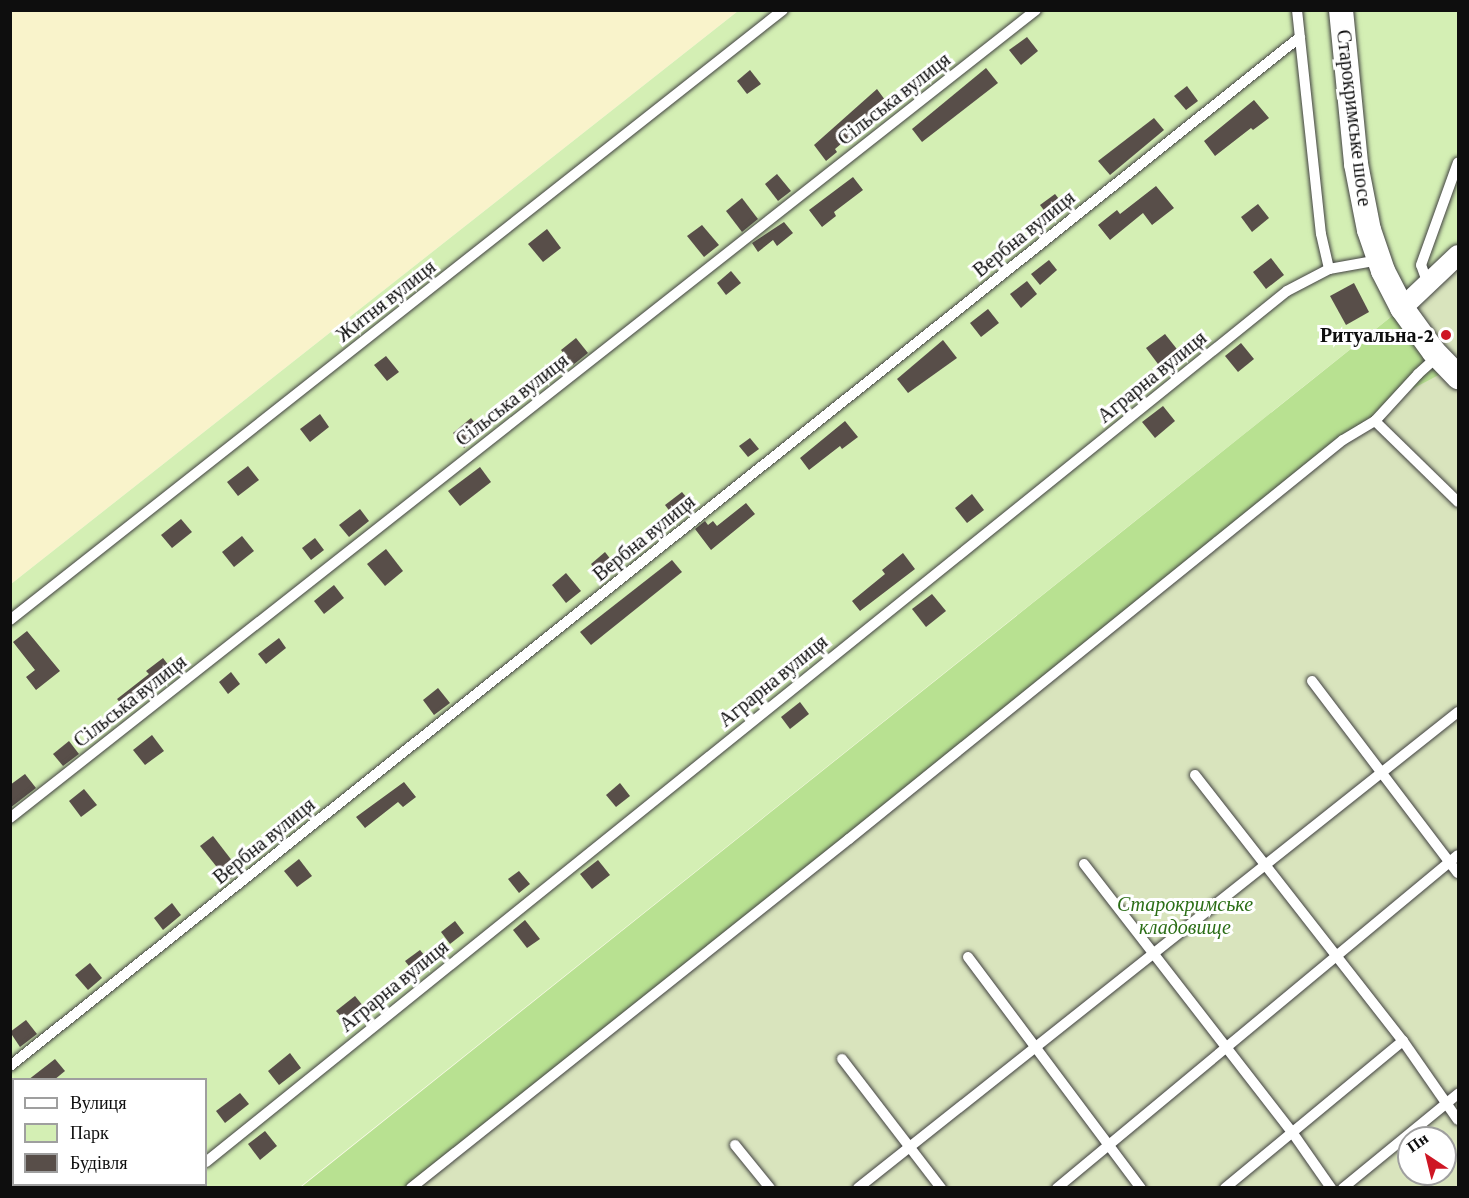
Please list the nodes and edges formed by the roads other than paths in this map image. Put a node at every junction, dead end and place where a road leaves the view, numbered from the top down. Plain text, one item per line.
1 (783, 10) edge
2 (1036, 10) edge
3 (1297, 10) edge
4 (1341, 10) edge
5 (1300, 37) junction
6 (1458, 162) edge
7 (1458, 255) edge
8 (1379, 260) junction
9 (1329, 269) junction
10 (1428, 284) junction
11 (1402, 308) junction
12 (1438, 356) junction
13 (1458, 377) edge
14 (1375, 421) junction
15 (1458, 502) edge
16 (10, 620) edge
17 (1312, 681) dead end
18 (1458, 712) edge
19 (1382, 773) junction
20 (1196, 775) dead end
21 (10, 818) edge
22 (1454, 859) edge
23 (1084, 864) dead end
24 (1266, 866) junction
25 (1458, 873) edge
26 (1154, 954) junction
27 (1337, 956) junction
28 (968, 957) dead end
29 (1403, 1041) junction
30 (1035, 1048) junction
31 (1226, 1048) junction
32 (842, 1059) dead end
33 (10, 1066) edge
34 (1458, 1094) edge
35 (1447, 1103) junction
36 (1458, 1120) edge
37 (1292, 1132) junction
38 (735, 1145) dead end
39 (1109, 1145) junction
40 (910, 1147) junction
41 (207, 1161) edge
42 (411, 1188) edge
43 (770, 1188) edge
44 (858, 1188) edge
45 (941, 1188) edge
46 (1057, 1188) edge
47 (1141, 1188) edge
48 (1225, 1188) edge
49 (1331, 1188) edge
50 (1343, 1188) edge

1 - 16 lane, Житня вулиця
2 - 21 lane, Сільська вулиця
3 - 5 lane
4 - 8 street, Старокримське шосе
5 - 9 lane
5 - 33 lane, Вербна вулиця
6 - 10 lane
7 - 10 street
8 - 9 lane, Аграрна вулиця
8 - 11 street, Старокримське шосе
9 - 41 lane, Аграрна вулиця
10 - 11 street
11 - 12 street, Старокримське шосе
12 - 13 street, Старокримське шосе
12 - 14 lane
14 - 15 lane
14 - 42 lane
17 - 19 lane
18 - 19 lane
19 - 22 lane
19 - 24 lane
20 - 24 lane
22 - 25 lane
22 - 27 lane
23 - 26 lane
24 - 26 lane
24 - 27 lane
26 - 30 lane
26 - 31 lane
27 - 29 lane
27 - 31 lane
28 - 30 lane
29 - 35 lane
29 - 37 lane
30 - 39 lane
30 - 40 lane
31 - 37 lane
31 - 39 lane
32 - 40 lane
34 - 35 lane
35 - 36 lane
35 - 50 lane
37 - 48 lane
37 - 49 lane
38 - 43 lane
39 - 46 lane
39 - 47 lane
40 - 44 lane
40 - 45 lane

